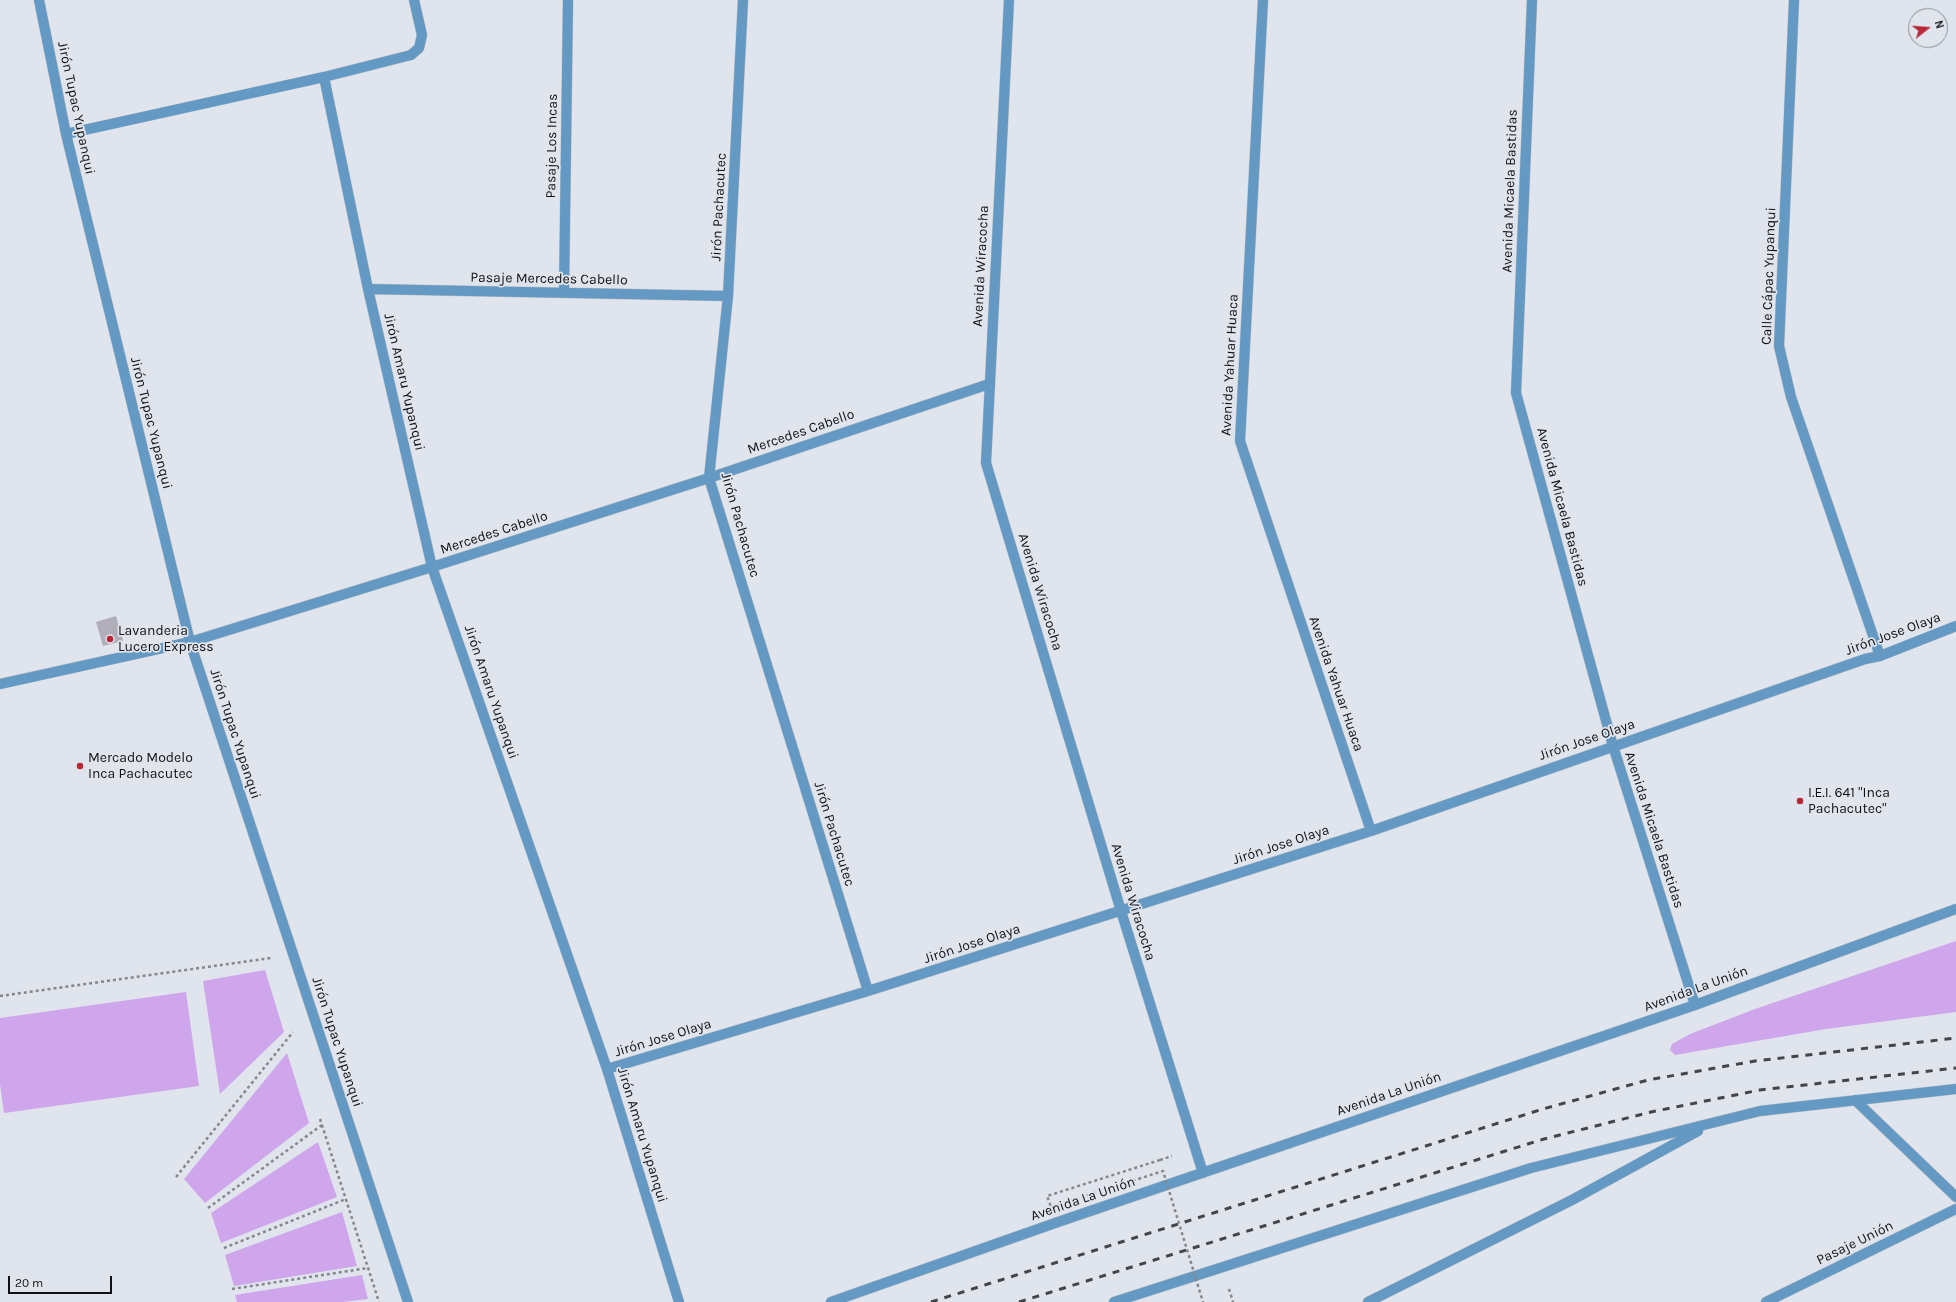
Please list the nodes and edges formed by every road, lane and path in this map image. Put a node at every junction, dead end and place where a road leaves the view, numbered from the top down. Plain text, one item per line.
1 (38, 0) edge
2 (414, 0) edge
3 (568, 0) edge
4 (743, 0) edge
5 (1009, 0) edge
6 (1263, 0) edge
7 (1532, 0) edge
8 (1794, 0) edge
9 (324, 77) junction
10 (66, 134) junction
11 (368, 289) junction
12 (564, 293) junction
13 (728, 296) junction
14 (989, 384) junction
15 (709, 478) junction
16 (432, 567) junction
17 (1956, 626) edge
18 (190, 642) junction
19 (1880, 656) junction
20 (0, 684) edge
21 (1613, 746) junction
22 (1371, 831) junction
23 (1956, 909) edge
24 (1121, 911) junction
25 (269, 958) dead end
26 (868, 991) junction
27 (0, 996) edge
28 (1695, 1005) junction
29 (293, 1032) dead end
30 (608, 1069) junction
31 (1956, 1089) edge
32 (1855, 1100) junction
33 (1710, 1124) junction
34 (322, 1125) dead end
35 (1160, 1160) dead end
36 (1203, 1173) junction
37 (176, 1177) dead end
38 (1956, 1197) edge
39 (346, 1199) dead end
40 (208, 1208) dead end
41 (1956, 1209) edge
42 (224, 1248) dead end
43 (368, 1268) dead end
44 (232, 1290) dead end
45 (408, 1302) edge
46 (679, 1302) edge
47 (830, 1302) edge
48 (1114, 1302) edge
49 (1203, 1302) edge
50 (1368, 1302) edge
51 (1766, 1302) edge

1 - 10 street, Jirón Tupac Yupanqui
2 - 9 street
3 - 12 street, Pasaje Los Incas
4 - 13 street, Jirón Pachacutec
5 - 14 street, Avenida Wiracocha
6 - 22 street, Avenida Yahuar Huaca
7 - 21 street, Avenida Micaela Bastidas
8 - 19 street, Calle Cápac Yupanqui
9 - 10 street
9 - 11 street, Jirón Amaru Yupanqui
10 - 18 street, Jirón Tupac Yupanqui
11 - 12 street, Pasaje Mercedes Cabello
11 - 16 street, Jirón Amaru Yupanqui
12 - 13 street, Pasaje Mercedes Cabello
13 - 15 street, Jirón Pachacutec
14 - 15 street, Mercedes Cabello
14 - 24 street, Avenida Wiracocha
15 - 16 street, Mercedes Cabello
15 - 26 street, Jirón Pachacutec
16 - 18 street, Mercedes Cabello
16 - 30 street, Jirón Amaru Yupanqui
17 - 19 street, Jirón Jose Olaya
18 - 20 street, Mercedes Cabello
18 - 45 street, Jirón Tupac Yupanqui
19 - 21 street, Jirón Jose Olaya
21 - 22 street, Jirón Jose Olaya
21 - 28 street, Avenida Micaela Bastidas
22 - 24 street, Jirón Jose Olaya
23 - 28 street, Avenida La Unión
24 - 26 street, Jirón Jose Olaya
24 - 36 street, Avenida Wiracocha
25 - 27 path
26 - 30 street, Jirón Jose Olaya
28 - 36 street, Avenida La Unión
29 - 37 path
30 - 46 street, Jirón Amaru Yupanqui
31 - 32 street
32 - 33 street
32 - 38 street
33 - 48 street
33 - 50 street
34 - 40 path
35 - 49 path, bridge
36 - 47 street, Avenida La Unión
39 - 42 path
41 - 51 street, Pasaje Unión
43 - 44 path

